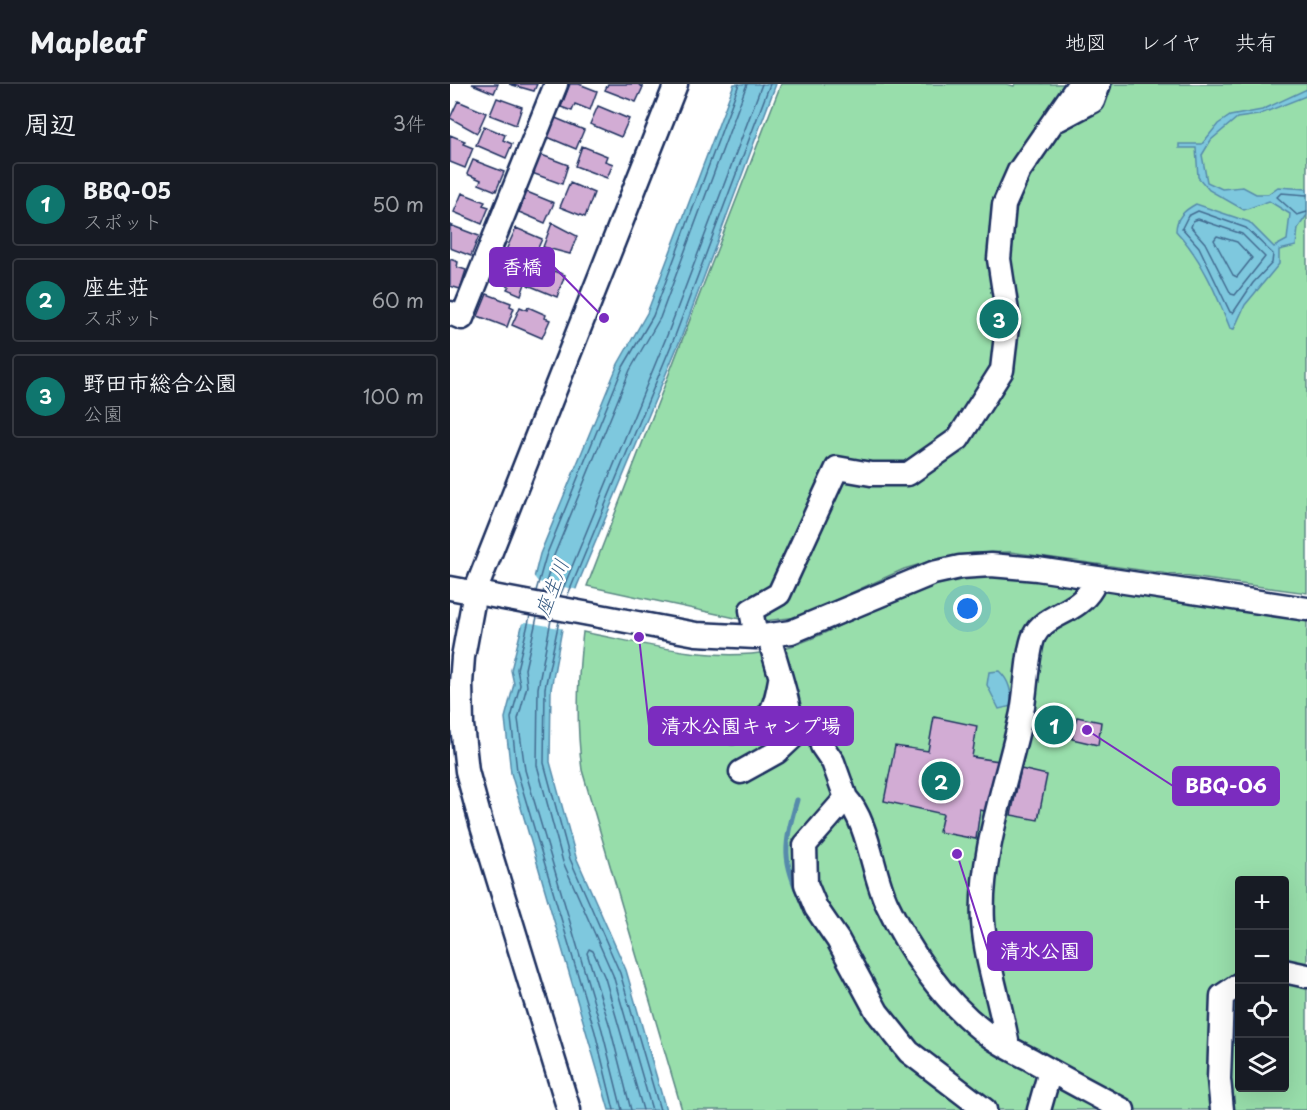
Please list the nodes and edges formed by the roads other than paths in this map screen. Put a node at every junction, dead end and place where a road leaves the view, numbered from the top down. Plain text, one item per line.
1 (556, 84) edge
2 (676, 84) edge
3 (1079, 84) edge
4 (1099, 84) edge
5 (1055, 122) junction
6 (450, 313) edge
7 (450, 588) edge
8 (1092, 588) dead end
9 (475, 592) junction
10 (1307, 609) edge
11 (763, 637) junction
12 (780, 680) junction
13 (734, 732) dead end
14 (822, 746) dead end
15 (741, 772) dead end
16 (846, 798) junction
17 (1289, 972) edge
18 (1307, 976) edge
19 (1235, 987) edge
20 (1008, 1047) junction
21 (1050, 1071) junction
22 (1118, 1109) edge
23 (569, 1110) edge
24 (985, 1110) edge
25 (1039, 1110) edge
26 (1222, 1110) edge

1 - 6 street
2 - 9 street
3 - 5 street
4 - 5 street
5 - 11 street
7 - 9 street
8 - 20 street
9 - 11 street
9 - 23 street
10 - 11 street
11 - 12 street
12 - 13 street
12 - 15 street
14 - 16 street
16 - 20 street
16 - 24 street
17 - 18 street
19 - 26 street
20 - 21 street
21 - 22 street
21 - 25 street

